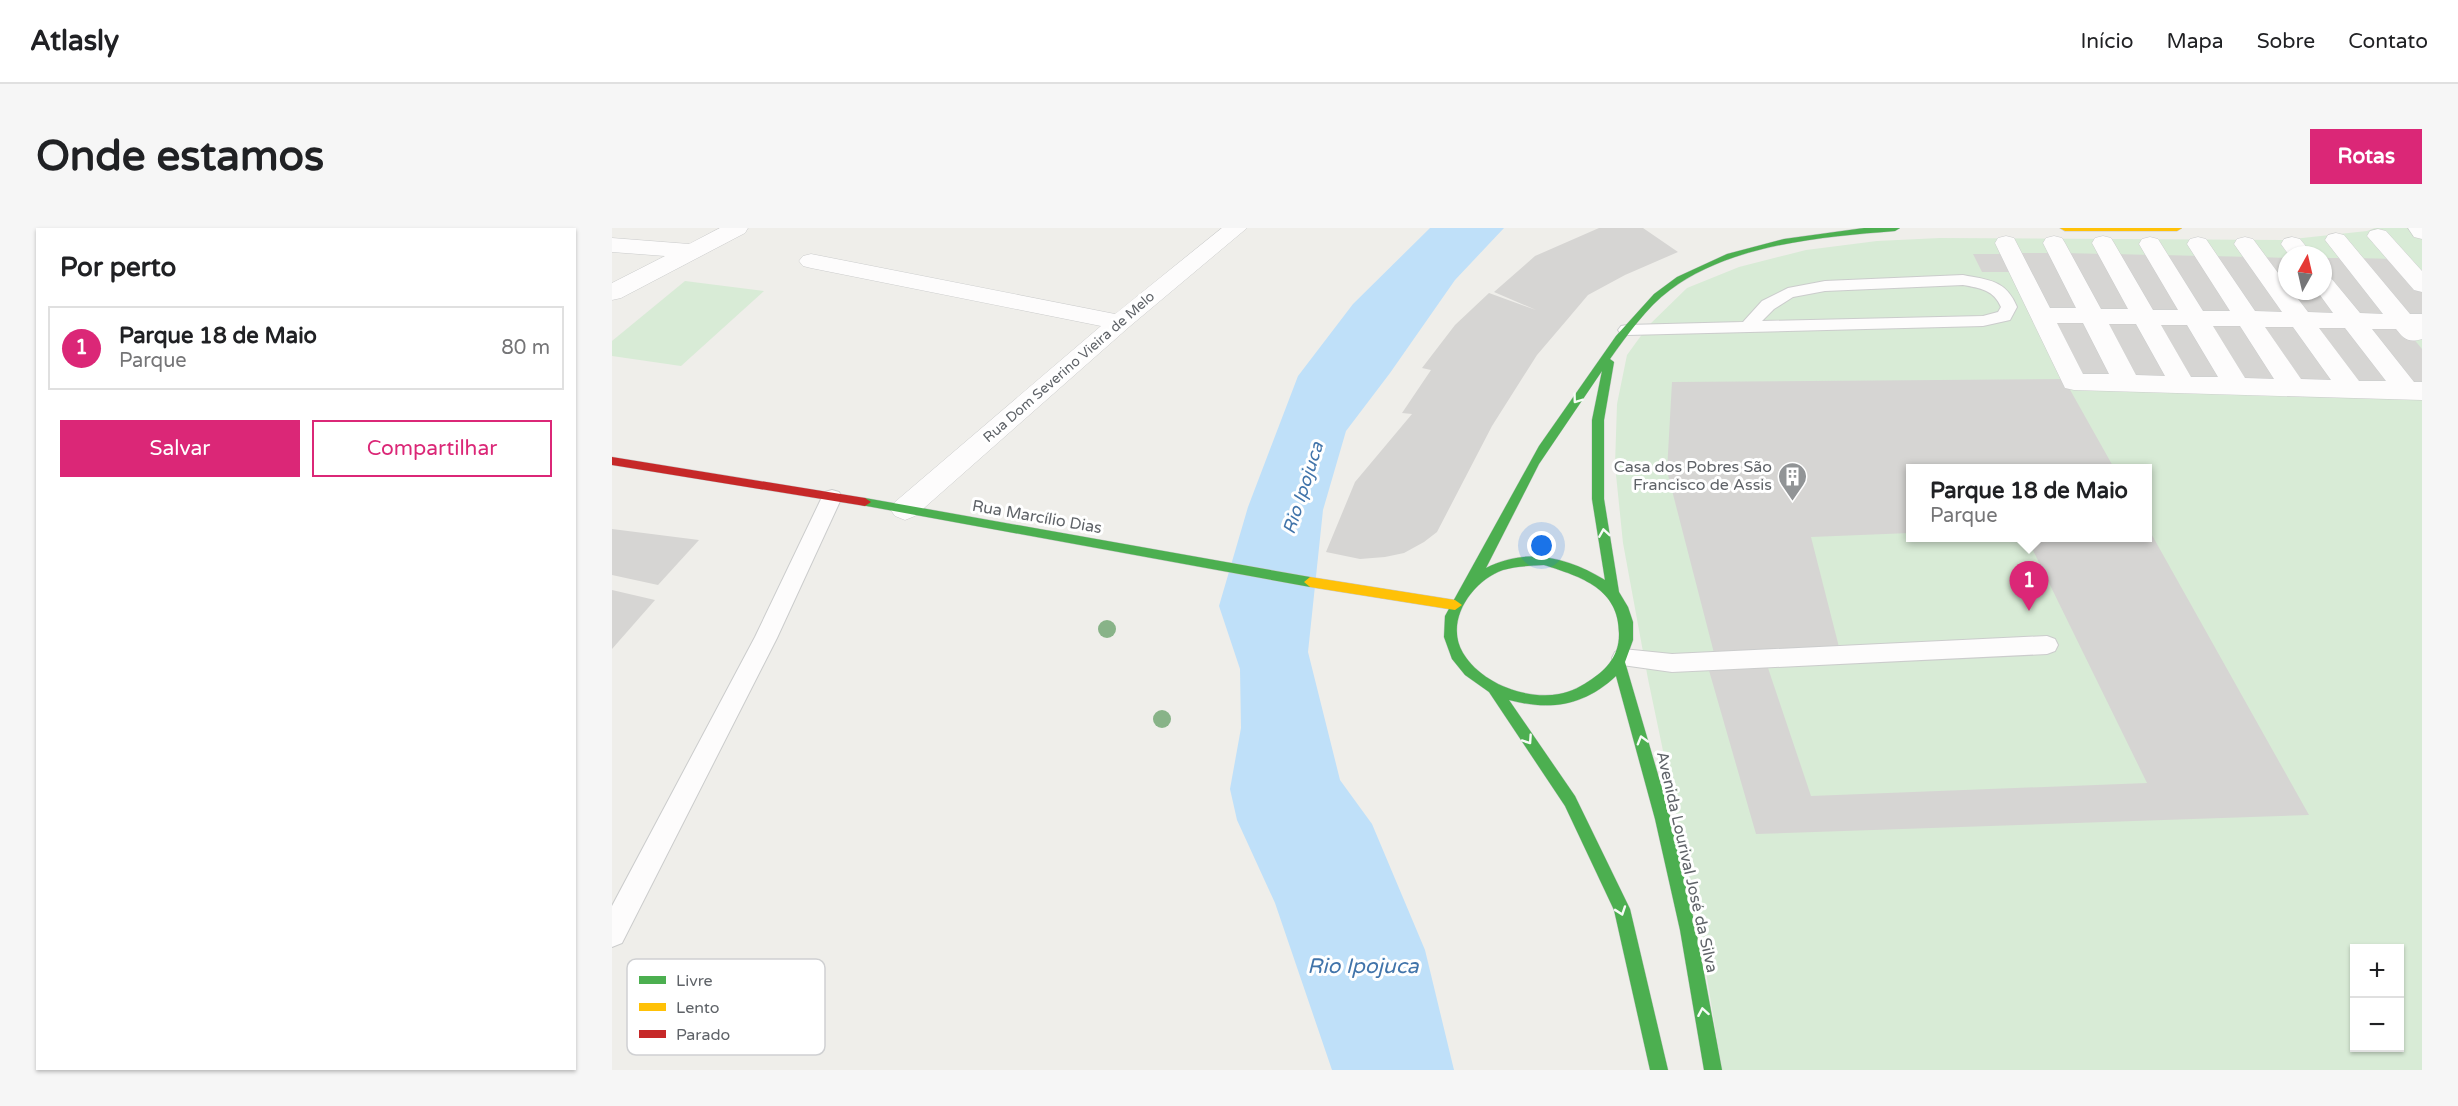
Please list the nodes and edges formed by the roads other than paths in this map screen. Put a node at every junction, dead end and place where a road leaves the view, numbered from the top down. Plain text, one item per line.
1 (737, 228) edge
2 (1236, 228) edge
3 (1895, 228) edge
4 (2177, 228) edge
5 (2419, 228) edge
6 (2422, 231) edge
7 (2059, 236) edge
8 (2378, 236) dead end
9 (2336, 240) dead end
10 (2006, 243) dead end
11 (2103, 243) dead end
12 (2150, 244) dead end
13 (2198, 244) dead end
14 (2245, 244) dead end
15 (612, 245) edge
16 (689, 251) junction
17 (811, 261) dead end
18 (2422, 285) edge
19 (612, 293) edge
20 (2332, 295) edge
21 (2042, 315) junction
22 (2092, 316) junction
23 (2144, 317) junction
24 (2196, 318) junction
25 (2247, 319) junction
26 (2300, 320) junction
27 (2352, 321) junction
28 (1120, 322) junction
29 (2413, 322) edge
30 (1747, 328) junction
31 (1627, 330) junction
32 (2422, 344) edge
33 (1611, 351) junction
34 (2127, 383) junction
35 (2182, 385) junction
36 (2237, 386) junction
37 (2293, 388) junction
38 (2350, 389) junction
39 (2415, 391) edge
40 (612, 461) edge
41 (832, 497) junction
42 (904, 509) junction
43 (1471, 584) junction
44 (1613, 591) junction
45 (1455, 605) junction
46 (2047, 645) dead end
47 (1621, 661) junction
48 (1496, 692) junction
49 (612, 934) edge
50 (1659, 1070) edge
51 (1713, 1070) edge

1 - 16 street
2 - 28 street, Rua Dom Severino Vieira de Melo
3 - 31 street
4 - 7 street
5 - 6 street
7 - 22 street
8 - 18 street
9 - 29 street
10 - 21 street
11 - 23 street
12 - 24 street
13 - 25 street
14 - 26 street
15 - 16 street
16 - 19 street
17 - 28 street
20 - 27 street
21 - 22 street
21 - 34 street
22 - 23 street
22 - 34 street
23 - 24 street
23 - 35 street
24 - 25 street
24 - 36 street
25 - 26 street
25 - 37 street
26 - 27 street
26 - 38 street
27 - 29 street
27 - 39 street
28 - 42 street, Rua Dom Severino Vieira de Melo
29 - 32 street
30 - 30 lane
30 - 31 lane
31 - 33 street
33 -> 43 street
44 -> 33 street
34 - 35 street
35 - 36 street
36 - 37 street
37 - 38 street
38 - 39 street
40 - 41 street, Rua Marcílio Dias
41 - 42 street, Rua Marcílio Dias
41 - 49 lane
42 - 45 street, Rua Marcílio Dias
43 - 44 street, Avenida Lourival José da Silva
43 - 45 street, Avenida Lourival José da Silva
44 - 47 street, Avenida Lourival José da Silva
45 - 48 street, Avenida Lourival José da Silva
46 - 47 lane
47 - 48 street, Avenida Lourival José da Silva
51 -> 47 street, Avenida Lourival José da Silva
48 -> 50 street, Avenida Lourival José da Silva

